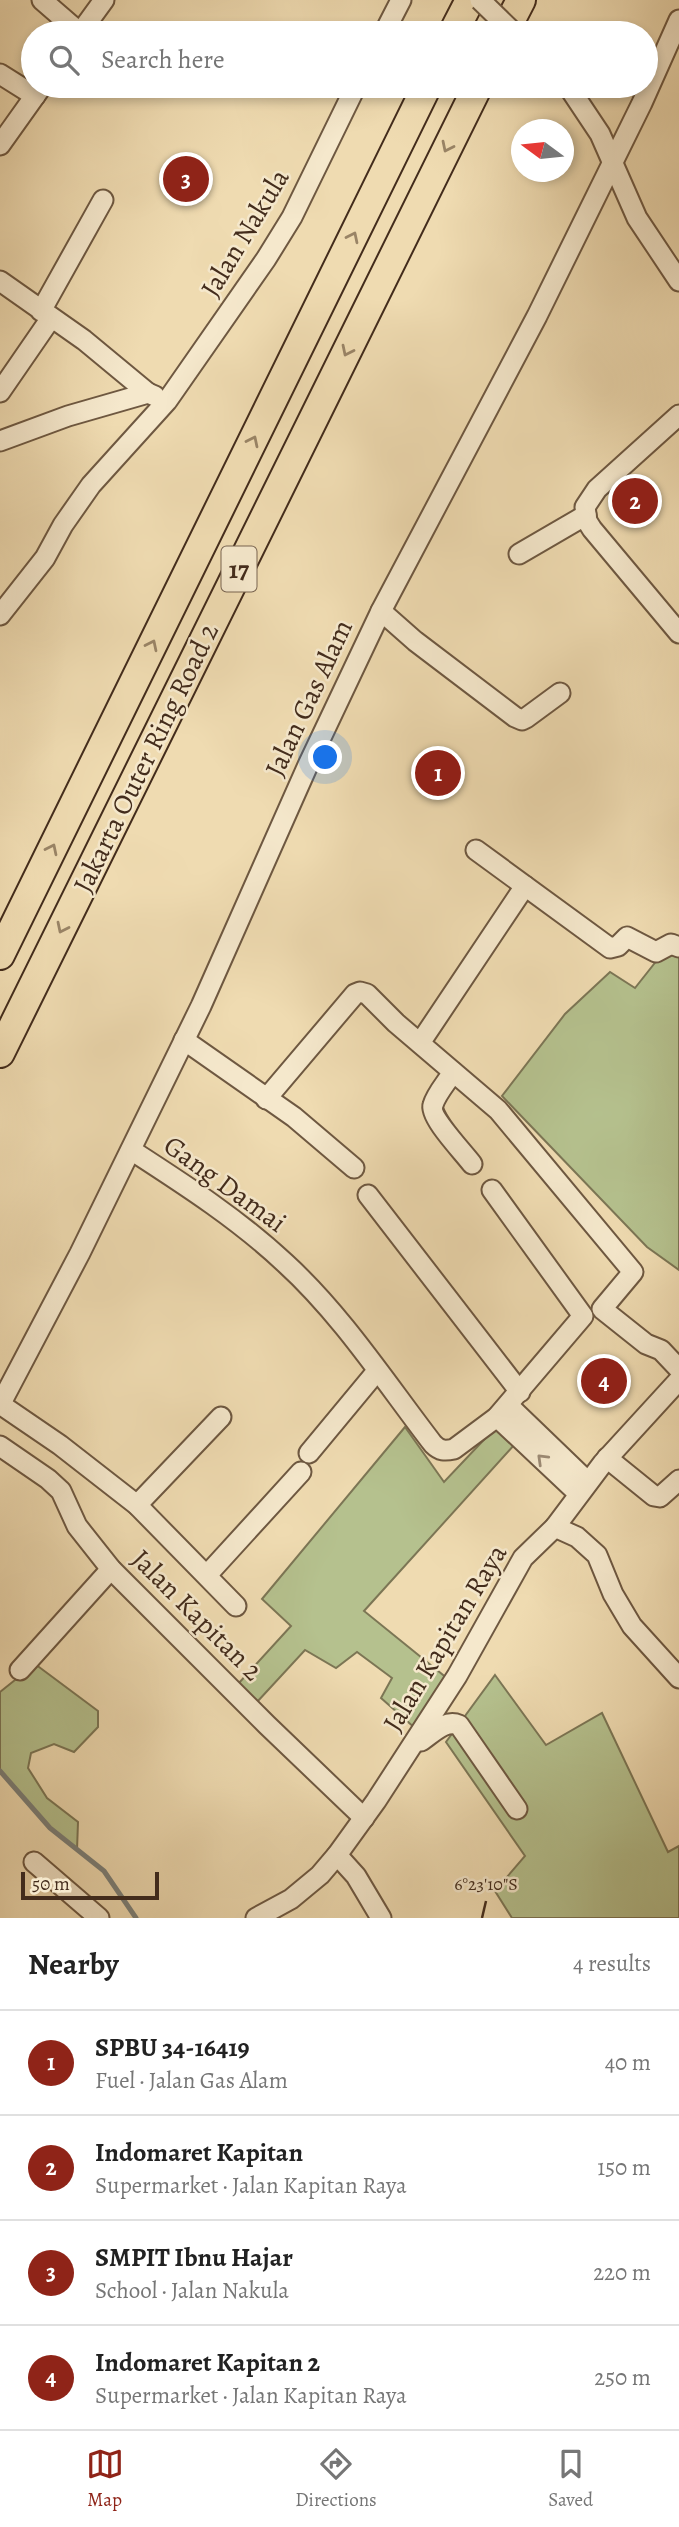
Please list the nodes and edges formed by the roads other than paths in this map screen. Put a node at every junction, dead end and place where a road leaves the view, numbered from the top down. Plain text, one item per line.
1 (42, 0) edge
2 (104, 0) edge
3 (391, 0) edge
4 (401, 0) edge
5 (470, 0) edge
6 (480, 0) edge
7 (521, 0) edge
8 (679, 20) edge
9 (66, 21) edge
10 (89, 21) edge
11 (387, 21) edge
12 (390, 21) edge
13 (459, 21) edge
14 (502, 21) edge
15 (510, 21) edge
16 (658, 66) edge
17 (0, 74) edge
18 (21, 83) edge
19 (34, 98) edge
20 (350, 98) edge
21 (421, 98) edge
22 (472, 98) edge
23 (576, 98) edge
24 (644, 98) edge
25 (0, 145) edge
26 (614, 163) junction
27 (103, 200) dead end
28 (0, 281) edge
29 (679, 281) edge
30 (46, 315) junction
31 (0, 391) edge
32 (148, 393) junction
33 (167, 401) junction
34 (679, 415) edge
35 (0, 441) edge
36 (586, 515) junction
37 (519, 554) dead end
38 (381, 611) junction
39 (0, 615) edge
40 (679, 633) edge
41 (560, 693) dead end
42 (476, 850) dead end
43 (525, 886) junction
44 (679, 947) edge
45 (0, 955) edge
46 (184, 1040) junction
47 (420, 1043) junction
48 (0, 1053) edge
49 (453, 1072) junction
50 (266, 1099) junction
51 (131, 1150) junction
52 (472, 1164) dead end
53 (354, 1168) dead end
54 (492, 1189) dead end
55 (368, 1195) dead end
56 (679, 1368) edge
57 (377, 1371) junction
58 (679, 1380) edge
59 (0, 1404) edge
60 (509, 1405) junction
61 (221, 1418) dead end
62 (0, 1446) edge
63 (309, 1453) dead end
64 (607, 1458) junction
65 (301, 1472) dead end
66 (679, 1480) edge
67 (583, 1488) junction
68 (137, 1505) junction
69 (555, 1527) junction
70 (111, 1569) junction
71 (206, 1575) junction
72 (236, 1606) dead end
73 (20, 1670) dead end
74 (679, 1678) edge
75 (411, 1748) junction
76 (517, 1808) dead end
77 (364, 1818) junction
78 (337, 1855) junction
79 (34, 1862) dead end
80 (99, 1918) edge
81 (256, 1918) edge
82 (381, 1918) edge

1 - 9 street
2 - 10 street
3 - 11 street
4 - 12 street
5 - 13 highway
6 - 14 street, bridge
7 - 15 highway
8 - 16 street, Jalan Gas Alam
17 - 18 street
19 - 25 street
20 - 33 street, Jalan Nakula
45 -> 21 highway, Jakarta Outer Ring Road 2 / 17
22 -> 48 highway, Jakarta Outer Ring Road 2 / 17
23 - 26 street
24 - 26 street, Jalan Gas Alam
26 - 29 street
26 - 38 street, Jalan Gas Alam
27 - 30 street
28 - 30 street
30 - 31 street
30 - 32 street
32 - 33 street
32 - 35 street
33 - 39 street, Jalan Nakula
34 - 36 street
36 - 37 street
36 - 40 street
38 - 41 street
38 - 46 street, Jalan Gas Alam
42 - 43 street
43 - 44 street
43 - 47 street
46 - 50 street
46 - 51 street, Jalan Gas Alam
47 - 49 street
47 - 50 street
49 - 52 street
49 - 56 street
50 - 53 street
51 - 57 street, Gang Damai
51 - 59 street, Jalan Gas Alam
54 - 60 street
55 - 60 street
57 - 60 street, Gang Damai
57 - 63 street
58 - 64 street, Jalan Kapitan Raya
59 - 68 street
60 - 67 street
61 - 68 street
62 - 70 street, Jalan Kapitan 2
64 - 66 street
64 - 67 street, Jalan Kapitan Raya
65 - 71 street
67 - 69 street, Jalan Kapitan Raya
68 - 71 street
69 - 74 street
69 - 75 street, Jalan Kapitan Raya
70 - 73 street
70 - 77 street, Jalan Kapitan 2
71 - 72 street
75 - 76 street
75 - 77 street, Jalan Kapitan Raya
77 - 78 street, Jalan Kapitan Raya
78 - 81 street, Jalan Kapitan Raya
78 - 82 street
79 - 80 street

